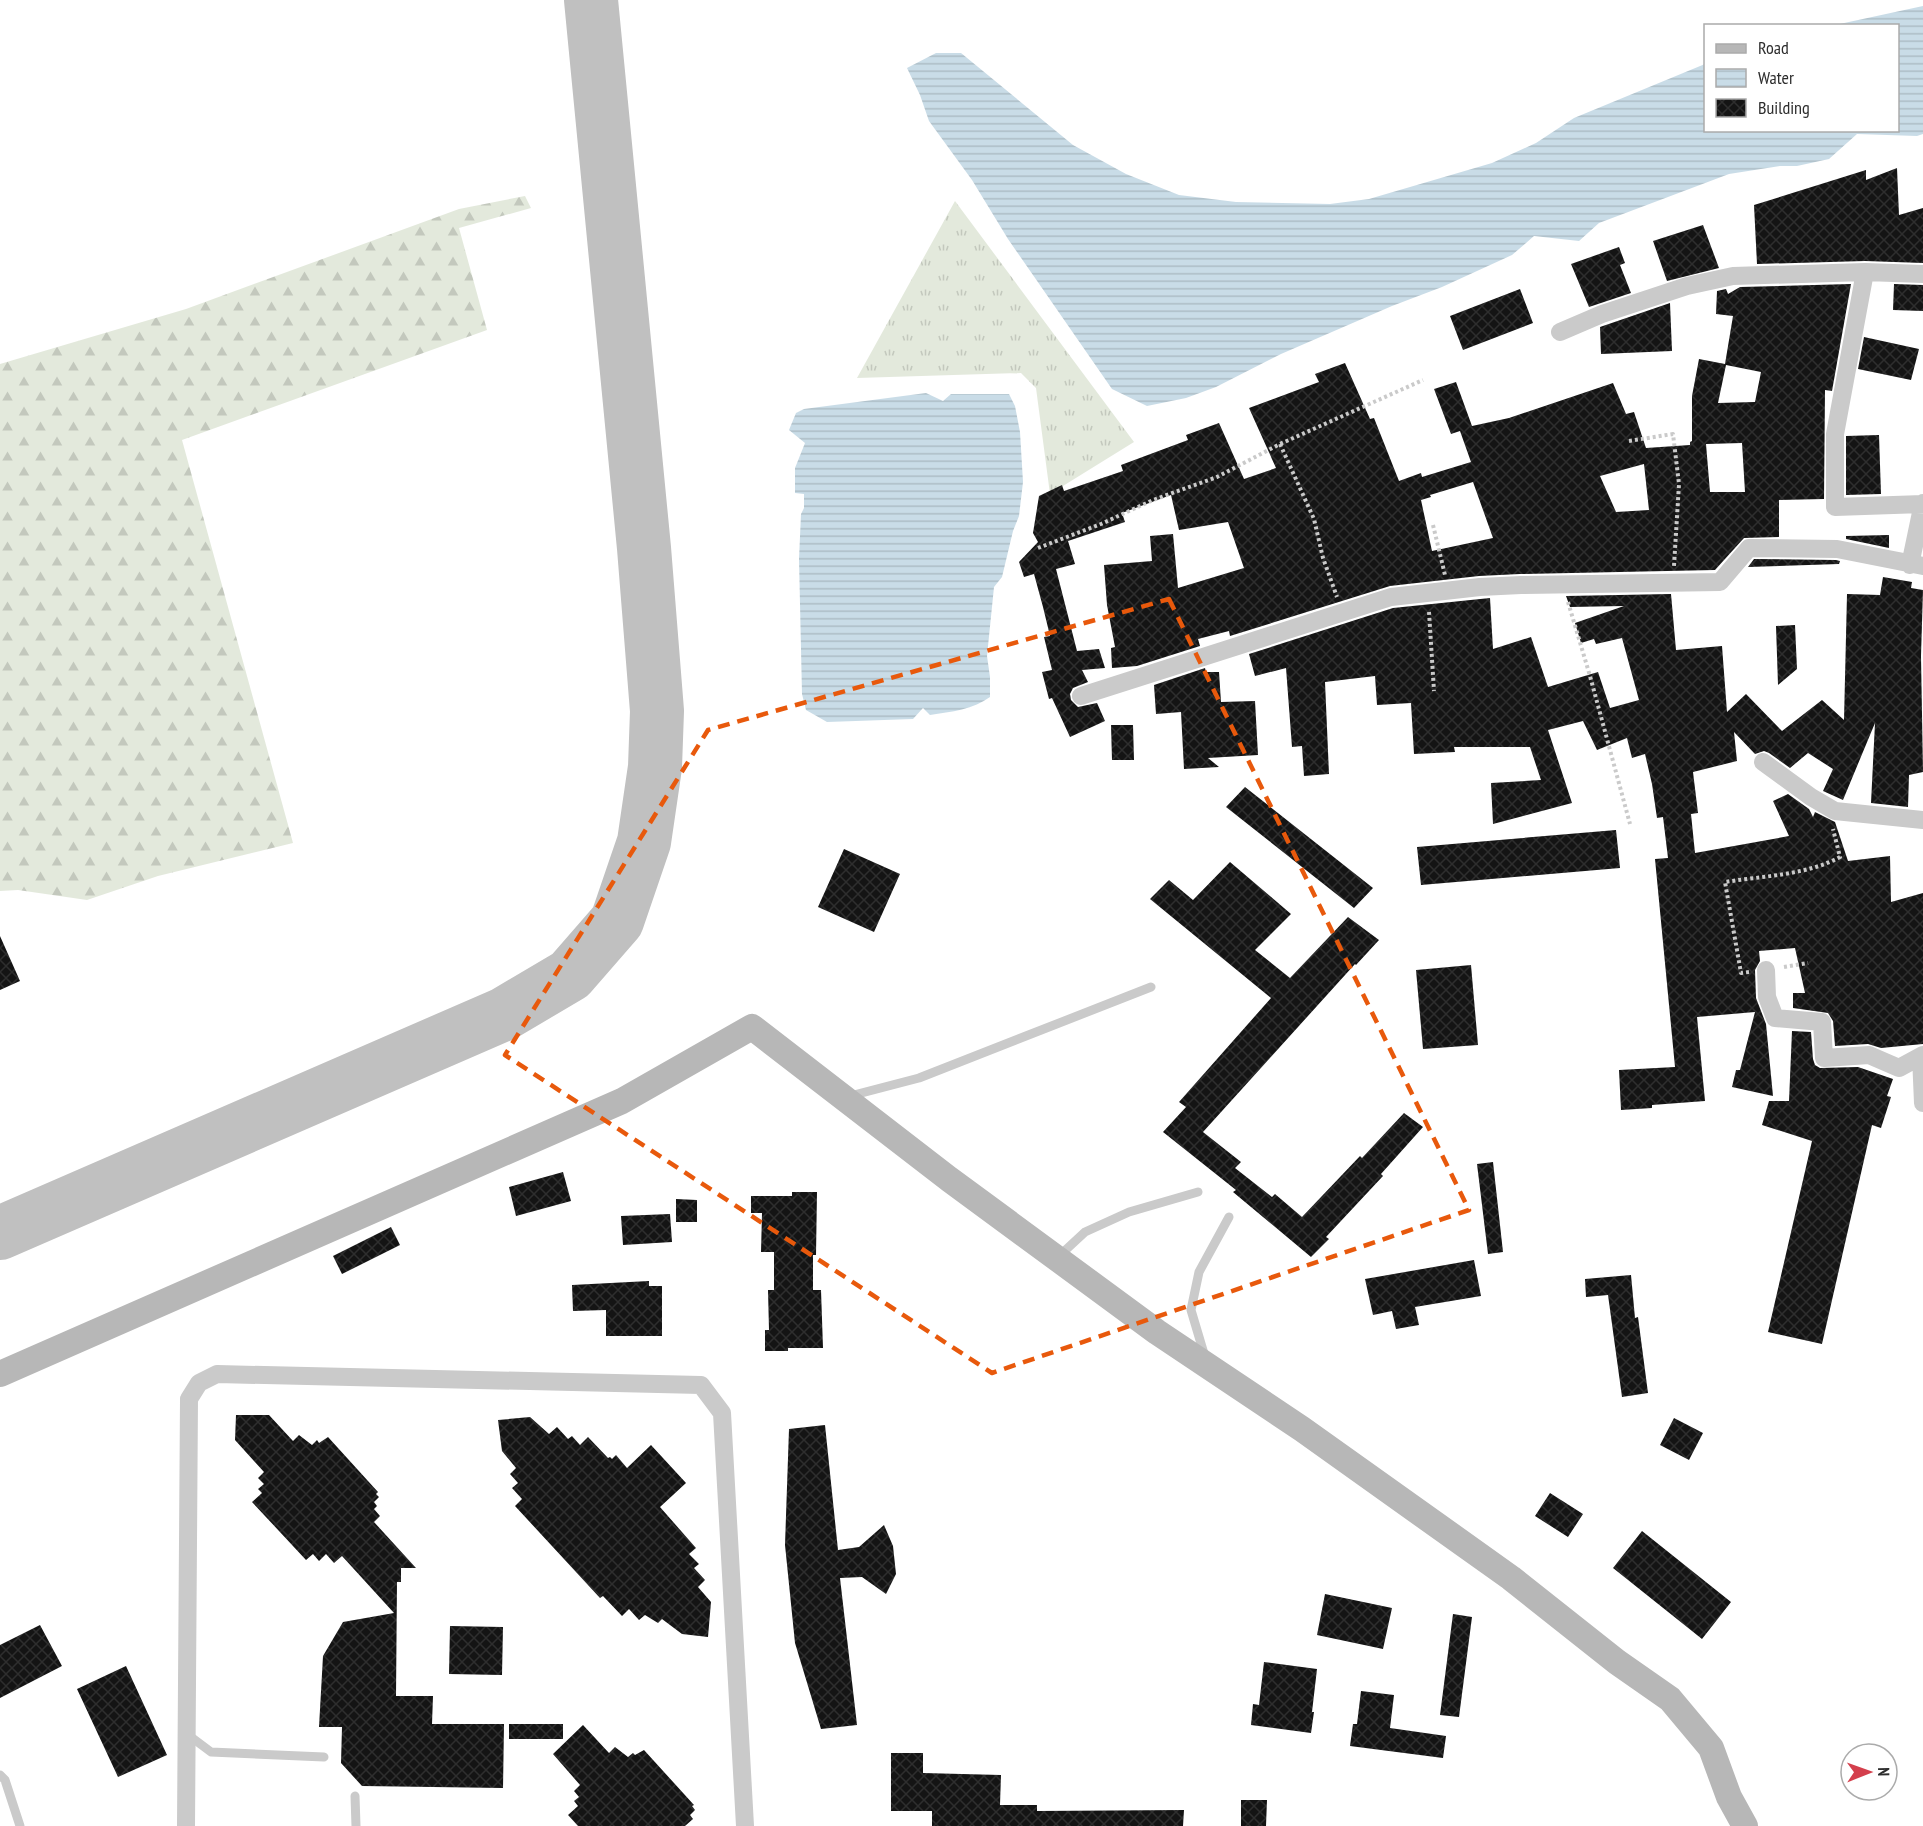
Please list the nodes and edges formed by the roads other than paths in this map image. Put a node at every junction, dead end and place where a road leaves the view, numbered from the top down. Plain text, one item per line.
1 (1865, 272) junction
2 (1923, 274) edge
3 (1560, 332) dead end
4 (1923, 503) edge
5 (1917, 566) edge
6 (1081, 696) dead end
7 (1763, 762) dead end
8 (1923, 820) edge
9 (1766, 969) road end
10 (1151, 987) dead end
11 (1922, 1055) edge
12 (844, 1097) junction
13 (1923, 1103) edge
14 (1198, 1192) dead end
15 (1229, 1217) dead end
16 (1057, 1258) junction
17 (1208, 1366) junction
18 (0, 1374) edge
19 (186, 1734) junction
20 (324, 1757) dead end
21 (0, 1775) edge
22 (355, 1796) dead end
23 (20, 1826) edge
24 (186, 1826) edge
25 (356, 1826) edge
26 (745, 1826) edge
27 (1745, 1826) edge

1 - 2 street
1 - 3 street
1 - 4 street
4 - 5 street
5 - 6 street
7 - 8 street
9 - 11 street
10 - 12 lane
11 - 13 street
12 - 16 street
12 - 18 street
14 - 16 lane
15 - 17 lane
16 - 17 street
17 - 27 street
19 - 20 lane
19 - 24 street
19 - 26 street
21 - 23 lane
22 - 25 lane

